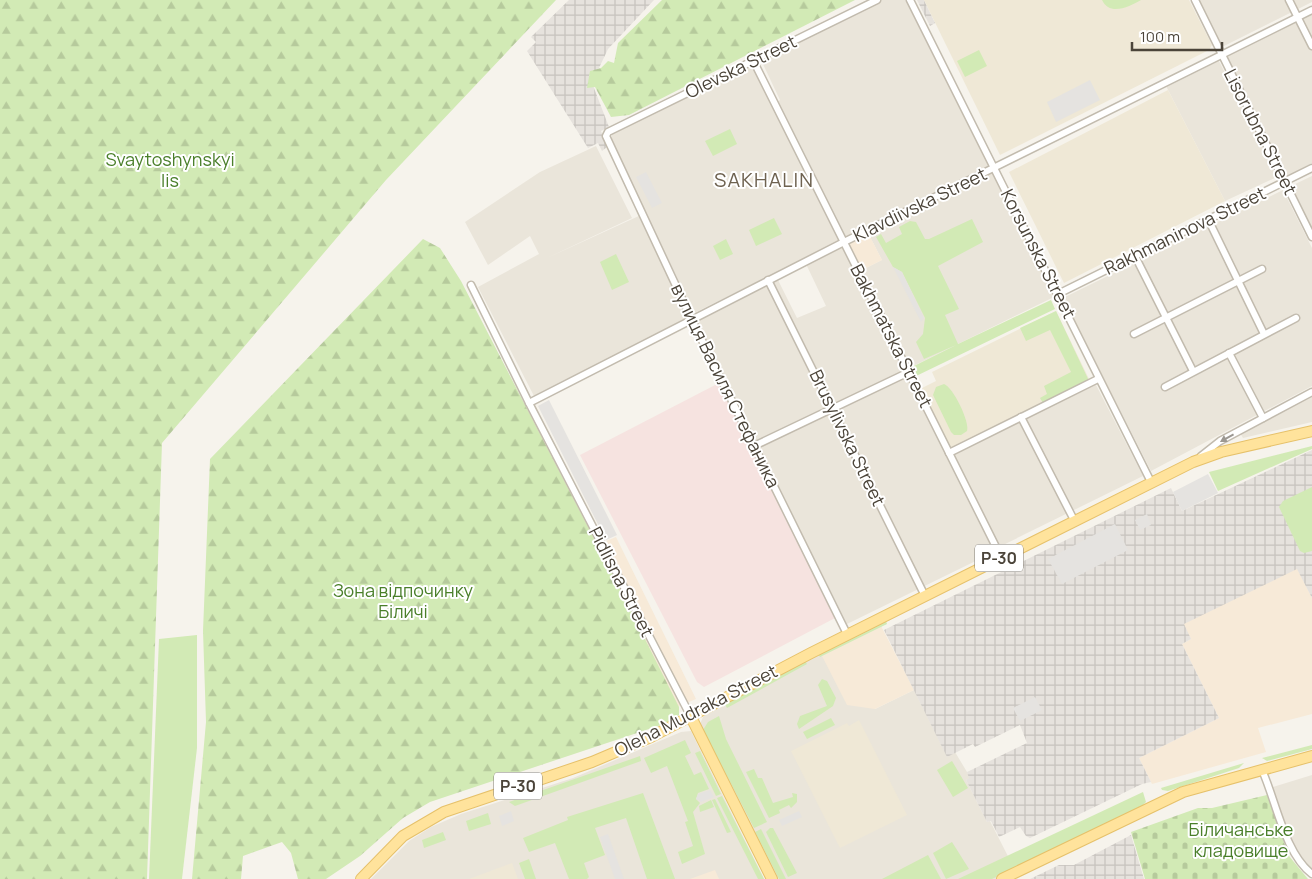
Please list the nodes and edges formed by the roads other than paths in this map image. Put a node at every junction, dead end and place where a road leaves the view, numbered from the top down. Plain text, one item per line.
1 (877, 0) edge
2 (910, 0) edge
3 (1195, 0) edge
4 (1289, 0) edge
5 (1312, 10) edge
6 (1297, 17) junction
7 (1312, 46) edge
8 (1221, 55) junction
9 (754, 62) junction
10 (606, 136) joint
11 (995, 168) junction
12 (1312, 168) edge
13 (1284, 181) junction
14 (1208, 220) junction
15 (1312, 237) edge
16 (844, 242) junction
17 (1135, 256) junction
18 (1262, 269) dead end
19 (768, 280) junction
20 (1239, 281) junction
21 (471, 285) dead end
22 (1058, 294) junction
23 (1166, 318) junction
24 (1296, 318) dead end
25 (692, 320) junction
26 (1134, 334) dead end
27 (1264, 334) junction
28 (1229, 353) junction
29 (1193, 371) junction
30 (908, 372) junction
31 (1098, 379) junction
32 (1165, 387) dead end
33 (1312, 392) edge
34 (529, 403) junction
35 (834, 409) junction
36 (1022, 417) junction
37 (1263, 418) junction
38 (1312, 431) edge
39 (754, 446) junction
40 (949, 453) junction
41 (1193, 462) junction
42 (1151, 482) junction
43 (1074, 520) junction
44 (1001, 557) junction
45 (925, 596) junction
46 (847, 634) junction
47 (691, 717) junction
48 (1312, 756) edge
49 (1262, 770) junction
50 (1312, 874) edge
51 (361, 879) edge
52 (772, 879) edge
53 (1002, 879) edge

1 - 9 street, Olevska Street
2 - 11 street, Korsunska Street
3 - 8 street, Lisorubna Street
4 - 6 street
5 - 6 street, Klavdiivska Street
6 - 7 street
6 - 8 street, Klavdiivska Street
8 - 11 street, Klavdiivska Street
8 - 13 street, Lisorubna Street
9 - 10 street, Olevska Street
9 - 16 street, Bakhmatska Street
10 - 25 street, вулиця Василя Стефаника
11 - 16 street, Klavdiivska Street
11 - 22 street, Korsunska Street
12 - 13 street, Rakhmaninova Street
13 - 14 street, Rakhmaninova Street
13 - 15 street, Lisorubna Street
14 - 17 street, Rakhmaninova Street
14 - 20 street
16 - 19 street, Klavdiivska Street
16 - 30 street, Bakhmatska Street
17 - 22 street, Rakhmaninova Street
17 - 23 street
18 - 20 street
19 - 25 street, Klavdiivska Street
19 - 35 street, Brusylivska Street
20 - 23 street
20 - 27 street
21 - 34 street, Pidlisna Street
22 - 31 street, Korsunska Street
23 - 26 street
23 - 29 street
24 - 27 street
25 - 34 street, Klavdiivska Street
25 - 39 street, вулиця Василя Стефаника
27 - 28 street
28 - 29 street
28 - 37 street
29 - 32 street
30 - 35 street
30 - 40 street, Bakhmatska Street
31 - 36 street
31 - 42 street, Korsunska Street
33 - 37 street
34 - 47 street, Pidlisna Street
35 - 39 street
35 - 45 street, Brusylivska Street
36 - 40 street
36 - 43 street
37 -> 41 street
38 - 41 main road, Р-30
39 - 46 street, вулиця Василя Стефаника
40 - 44 street, Bakhmatska Street
41 - 42 main road, Р-30
42 - 43 main road, Р-30
43 - 44 main road, Р-30
44 - 45 main road, Р-30
45 - 46 main road, Р-30
46 - 47 main road, Oleha Mudraka Street / Р-30
47 - 51 main road, Oleha Mudraka Street / Р-30
47 - 52 main road, Pidlisna Street
48 - 49 main road
49 - 50 street
49 - 53 main road

